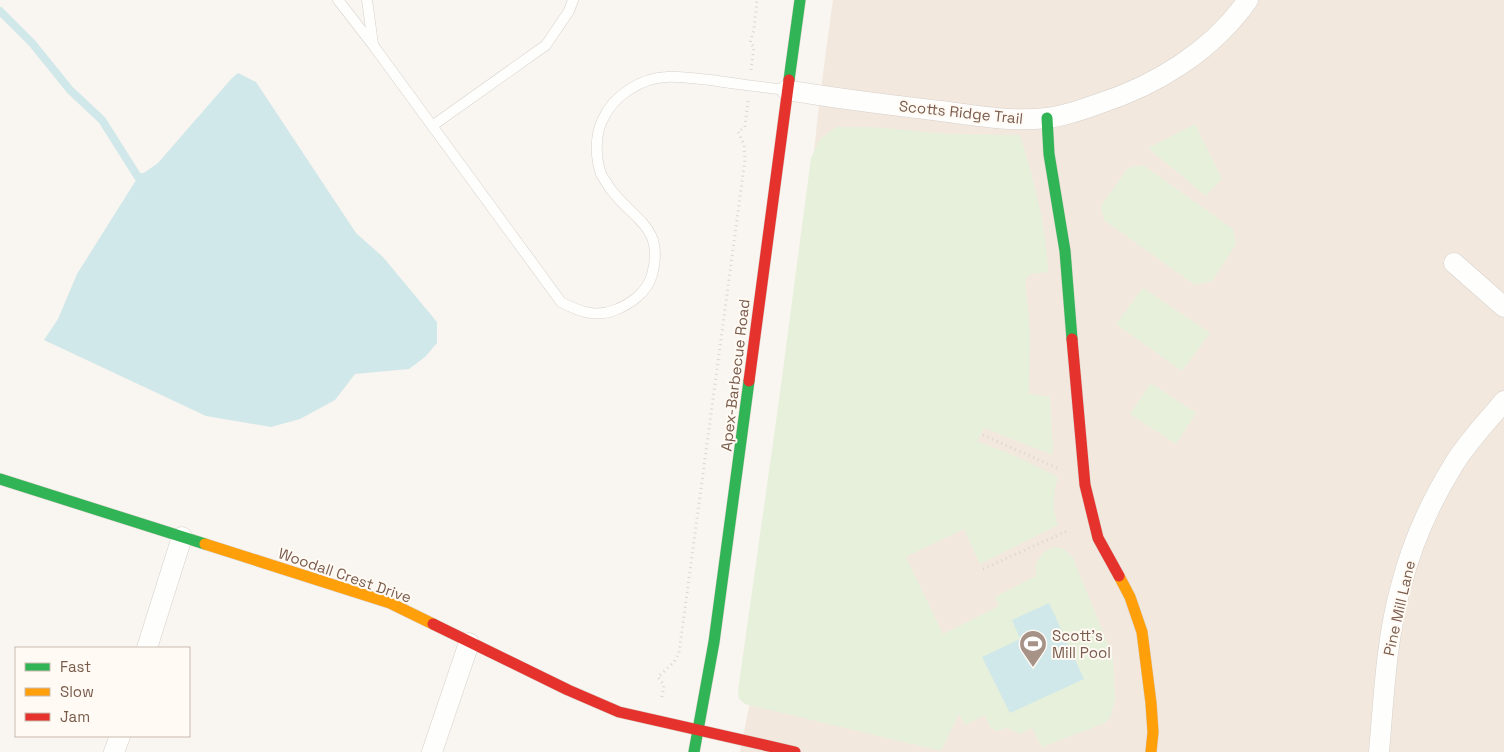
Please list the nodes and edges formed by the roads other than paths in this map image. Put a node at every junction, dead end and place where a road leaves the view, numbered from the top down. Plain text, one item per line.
1 (338, 0) edge
2 (367, 0) edge
3 (573, 0) edge
4 (800, 0) edge
5 (1248, 0) edge
6 (373, 44) junction
7 (787, 90) junction
8 (1047, 118) junction
9 (432, 126) junction
10 (1454, 263) dead end
11 (1504, 307) edge
12 (1504, 401) edge
13 (0, 479) edge
14 (182, 536) junction
15 (469, 643) junction
16 (147, 647) edge
17 (699, 730) junction
18 (120, 737) edge
19 (114, 752) edge
20 (432, 752) edge
21 (694, 752) edge
22 (796, 752) edge
23 (1151, 752) edge
24 (1379, 752) edge

1 - 6 lane
2 - 6 lane
3 - 9 lane
4 - 7 street, Apex-Barbecue Road
5 - 8 street, Scotts Ridge Trail
6 - 9 lane
7 - 8 street, Scotts Ridge Trail
7 - 9 lane
7 - 17 street, Apex-Barbecue Road
8 - 23 street
10 - 11 street
12 - 24 street, Pine Mill Lane
13 - 14 street, Woodall Crest Drive
14 - 15 street, Woodall Crest Drive
14 - 16 street
15 - 17 street, Woodall Crest Drive
15 - 20 street
17 - 21 street, Apex-Barbecue Road
17 - 22 street
18 - 19 street

